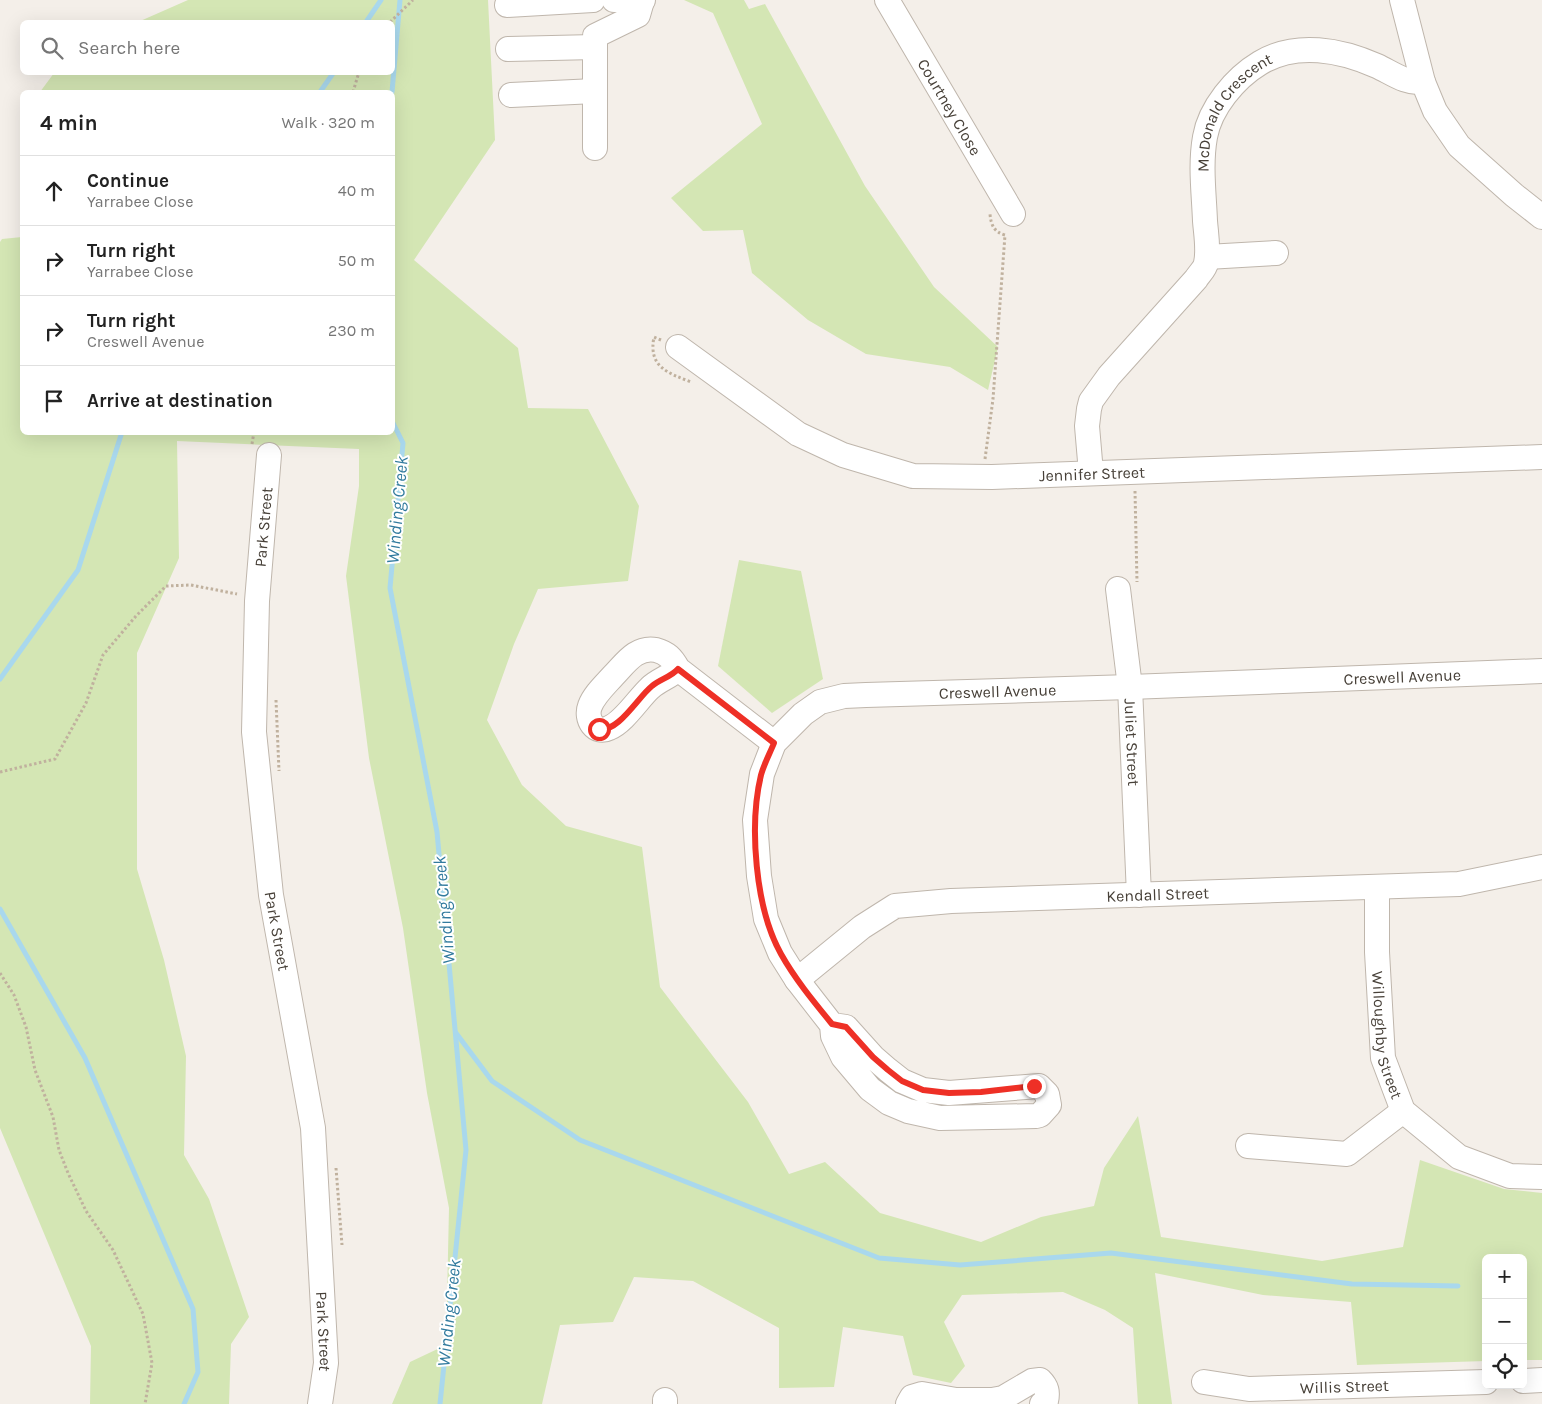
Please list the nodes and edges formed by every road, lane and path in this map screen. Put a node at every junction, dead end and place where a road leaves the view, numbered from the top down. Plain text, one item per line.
1 (413, 0) edge
2 (593, 0) edge
3 (614, 0) edge
4 (642, 0) edge
5 (887, 0) edge
6 (1402, 0) edge
7 (507, 5) dead end
8 (392, 20) edge
9 (595, 47) junction
10 (508, 48) dead end
11 (359, 75) edge
12 (1423, 82) junction
13 (354, 90) edge
14 (595, 90) junction
15 (511, 95) dead end
16 (595, 148) dead end
17 (990, 207) dead end
18 (1014, 214) dead end
19 (1542, 217) edge
20 (1276, 253) dead end
21 (1207, 257) junction
22 (678, 347) dead end
23 (255, 435) edge
24 (260, 452) joint
25 (1542, 457) edge
26 (1091, 473) junction
27 (984, 477) junction
28 (1135, 490) dead end
29 (1137, 568) dead end
30 (1118, 589) dead end
31 (238, 594) dead end
32 (678, 669) dead end
33 (1542, 671) edge
34 (1130, 687) junction
35 (276, 694) dead end
36 (774, 743) junction
37 (0, 772) edge
38 (280, 779) dead end
39 (1542, 867) edge
40 (1377, 888) junction
41 (1139, 895) junction
42 (0, 973) edge
43 (797, 980) junction
44 (832, 1024) junction
45 (1403, 1111) junction
46 (1248, 1146) dead end
47 (336, 1160) dead end
48 (1542, 1177) edge
49 (342, 1245) dead end
50 (1542, 1380) edge
51 (1527, 1381) edge
52 (1204, 1382) dead end
53 (1482, 1383) edge
54 (1422, 1394) edge
55 (145, 1404) edge
56 (320, 1404) edge
57 (908, 1404) edge
58 (1042, 1404) edge

1 - 8 path
2 - 7 street
3 - 4 street
4 - 9 street
5 - 18 street, Courtney Close
6 - 12 street
9 - 10 street
9 - 14 street
11 - 13 path
12 - 19 street
12 - 21 street, McDonald Crescent
14 - 15 street
14 - 16 street
17 - 27 path
20 - 21 street
21 - 26 street, McDonald Crescent
22 - 27 street, Jennifer Street
23 - 24 path
24 - 56 street, Park Street
25 - 26 street, Jennifer Street
26 - 27 street, Jennifer Street
28 - 29 path
30 - 34 street, Juliet Street
31 - 37 path
32 - 36 street
33 - 34 street, Creswell Avenue
34 - 36 street, Creswell Avenue
34 - 41 street, Juliet Street
35 - 38 path
36 - 43 street, Creswell Avenue
39 - 40 street, Kendall Street
40 - 41 street, Kendall Street
40 - 45 street, Willoughby Street
41 - 43 street, Kendall Street
42 - 55 path
43 - 44 street, Creswell Avenue
44 - 44 street, Creswell Avenue
45 - 46 street
45 - 48 street, Willoughby Street
47 - 49 path
50 - 51 street
52 - 54 street, Willis Street
53 - 54 street, Willis Street
57 - 58 street

